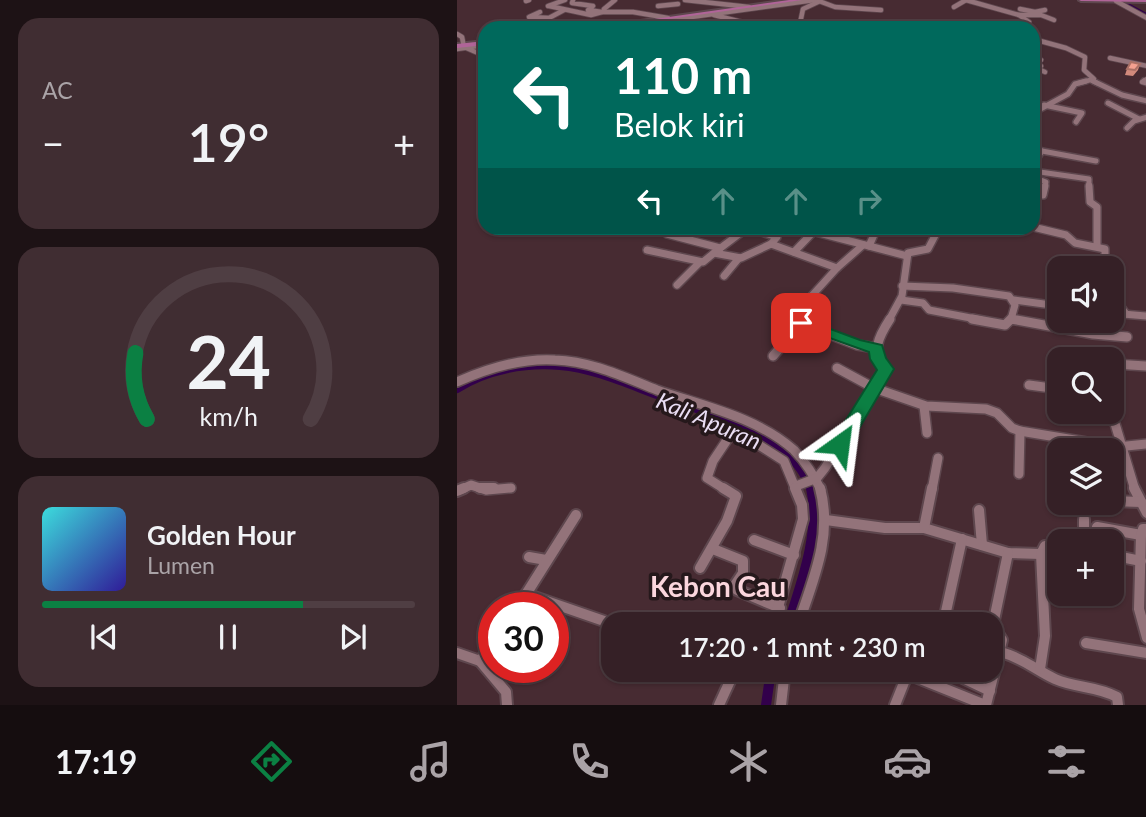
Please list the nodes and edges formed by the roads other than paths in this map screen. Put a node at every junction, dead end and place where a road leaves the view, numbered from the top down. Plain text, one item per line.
1 (565, 0) edge
2 (573, 0) edge
3 (615, 0) edge
4 (685, 0) edge
5 (764, 0) edge
6 (800, 0) edge
7 (966, 0) edge
8 (1081, 0) edge
9 (816, 1) edge
10 (1116, 1) edge
11 (1146, 1) edge
12 (783, 3) junction
13 (887, 3) dead end
14 (601, 4) dead end
15 (678, 4) dead end
16 (771, 4) junction
17 (984, 5) junction
18 (1014, 5) dead end
19 (591, 7) junction
20 (749, 7) junction
21 (954, 7) dead end
22 (973, 8) dead end
23 (607, 9) junction
24 (874, 9) junction
25 (1020, 9) junction
26 (564, 10) junction
27 (881, 10) dead end
28 (1045, 10) dead end
29 (1008, 11) junction
30 (540, 12) dead end
31 (602, 12) junction
32 (649, 14) junction
33 (712, 14) junction
34 (1019, 15) junction
35 (1146, 18) edge
36 (668, 20) junction
37 (1054, 20) dead end
38 (661, 21) edge
39 (707, 21) edge
40 (734, 21) edge
41 (800, 21) edge
42 (1028, 21) edge
43 (457, 34) edge
44 (1040, 44) edge
45 (462, 47) edge
46 (1089, 47) dead end
47 (1085, 57) junction
48 (1110, 58) dead end
49 (1146, 66) edge
50 (1040, 70) edge
51 (1045, 72) dead end
52 (1091, 80) junction
53 (1146, 101) edge
54 (1108, 103) dead end
55 (1044, 105) junction
56 (1040, 108) edge
57 (1146, 117) edge
58 (1139, 119) junction
59 (1076, 122) dead end
60 (1127, 128) dead end
61 (1042, 151) joint
62 (1040, 155) edge
63 (1040, 170) edge
64 (1089, 179) junction
65 (1040, 180) edge
66 (1040, 195) edge
67 (1040, 228) edge
68 (670, 235) edge
69 (739, 235) edge
70 (771, 235) edge
71 (810, 235) edge
72 (834, 235) edge
73 (872, 235) edge
74 (935, 235) edge
75 (771, 244) junction
76 (866, 245) junction
77 (1097, 246) junction
78 (647, 250) dead end
79 (717, 251) junction
80 (794, 252) junction
81 (907, 256) junction
82 (1105, 256) edge
83 (739, 258) junction
84 (700, 262) junction
85 (837, 268) junction
86 (724, 276) dead end
87 (677, 285) dead end
88 (902, 286) junction
89 (901, 300) junction
90 (1014, 300) junction
91 (1047, 304) edge
92 (1124, 311) edge
93 (1126, 314) joint
94 (1146, 316) edge
95 (1011, 319) junction
96 (801, 323) junction
97 (1127, 337) dead end
98 (876, 348) junction
99 (773, 356) dead end
100 (1124, 365) edge
101 (1146, 366) edge
102 (837, 368) dead end
103 (457, 382) edge
104 (1029, 386) dead end
105 (873, 388) junction
106 (1047, 388) edge
107 (924, 406) junction
108 (721, 427) dead end
109 (733, 431) junction
110 (1020, 431) junction
111 (927, 433) dead end
112 (1065, 438) edge
113 (1146, 444) edge
114 (1124, 447) edge
115 (1124, 451) edge
116 (938, 458) dead end
117 (1019, 474) dead end
118 (807, 482) junction
119 (511, 488) dead end
120 (457, 491) edge
121 (1124, 501) edge
122 (1141, 502) junction
123 (979, 510) dead end
124 (1146, 513) edge
125 (576, 515) dead end
126 (1083, 519) dead end
127 (826, 520) junction
128 (1097, 527) dead end
129 (924, 528) junction
130 (1083, 529) edge
131 (1144, 532) edge
132 (962, 539) junction
133 (754, 540) dead end
134 (982, 545) junction
135 (1047, 546) edge
136 (713, 549) junction
137 (1008, 552) junction
138 (1041, 554) junction
139 (794, 555) junction
140 (529, 557) dead end
141 (1124, 558) edge
142 (546, 560) junction
143 (1141, 561) junction
144 (700, 568) dead end
145 (527, 592) edge
146 (780, 608) junction
147 (569, 609) edge
148 (778, 612) edge
149 (802, 612) edge
150 (946, 612) edge
151 (996, 612) edge
152 (1143, 618) edge
153 (601, 620) edge
154 (1146, 638) edge
155 (1086, 643) dead end
156 (457, 653) edge
157 (1003, 653) edge
158 (1146, 653) edge
159 (478, 660) edge
160 (1040, 669) junction
161 (730, 682) edge
162 (784, 682) edge
163 (904, 682) edge
164 (932, 682) edge
165 (971, 682) edge
166 (992, 682) edge
167 (498, 683) edge
168 (990, 691) junction
169 (507, 705) edge
170 (719, 705) edge
171 (781, 705) edge
172 (895, 705) edge
173 (986, 705) edge
174 (1118, 705) edge

1 - 26 street
2 - 19 street
3 - 23 street
4 - 20 street
5 - 16 street
6 - 12 main road
7 - 17 street
7 - 21 street
8 - 10 main road
9 - 12 street
9 - 24 street
9 - 41 street
10 - 11 main road
10 - 35 street
12 - 16 main road
12 - 33 street
13 - 24 street
14 - 19 street
15 - 32 street
16 - 20 main road
17 - 22 street
17 - 29 street
18 - 25 street
19 - 31 street
20 - 33 main road
23 - 31 street
23 - 32 street
24 - 27 street
25 - 28 street
25 - 29 street
26 - 30 street
26 - 31 street
29 - 34 street
32 - 36 street
33 - 36 main road
33 - 39 street
33 - 40 street
34 - 37 street
34 - 42 street
36 - 38 main road
43 - 45 street
44 - 47 street
46 - 47 street
47 - 52 street
48 - 49 street
50 - 51 street
52 - 53 street
52 - 55 street
54 - 58 street
55 - 56 street
55 - 59 street
57 - 58 street
58 - 60 street
61 - 62 street
61 - 64 street
63 - 64 street
64 - 77 street
65 - 66 street
67 - 77 street
68 - 79 street
69 - 79 street
70 - 75 street
71 - 80 street
72 - 76 street
73 - 76 street
74 - 81 street
75 - 80 street
75 - 83 street
76 - 81 street
76 - 85 street
77 - 82 street
78 - 84 street
79 - 83 street
79 - 84 street
80 - 85 street
81 - 88 street
83 - 86 street
84 - 87 street
85 - 96 street
88 - 89 street
88 - 90 street
89 - 95 street
89 - 98 street
90 - 91 street
90 - 95 street
92 - 93 street
93 - 94 street
95 - 97 street
96 - 98 street
96 - 99 street
98 - 105 street
100 - 101 street
102 - 105 street
103 - 118 street
104 - 106 street
105 - 107 street
105 - 118 street
107 - 110 street
107 - 111 street
108 - 109 street
109 - 118 street
109 - 136 street
110 - 112 street
110 - 117 street
113 - 114 street
115 - 122 street
116 - 129 street
118 - 127 street
118 - 139 street
119 - 120 street
121 - 122 street
122 - 124 street
123 - 134 street
125 - 142 street
126 - 130 street
127 - 129 street
127 - 149 street
128 - 131 street
129 - 132 street
131 - 143 street
132 - 134 street
132 - 150 street
133 - 139 street
134 - 137 street
135 - 138 street
136 - 144 street
136 - 146 street
137 - 138 street
137 - 151 street
138 - 160 street
139 - 146 street
140 - 142 street
141 - 143 street
142 - 145 street
143 - 152 street
146 - 148 street
147 - 153 street
152 - 154 street
155 - 158 street
156 - 159 street
157 - 160 street
160 - 174 street
161 - 170 street
162 - 171 street
163 - 172 street
164 - 173 street
165 - 168 street
166 - 168 street
167 - 169 street
168 - 173 street

